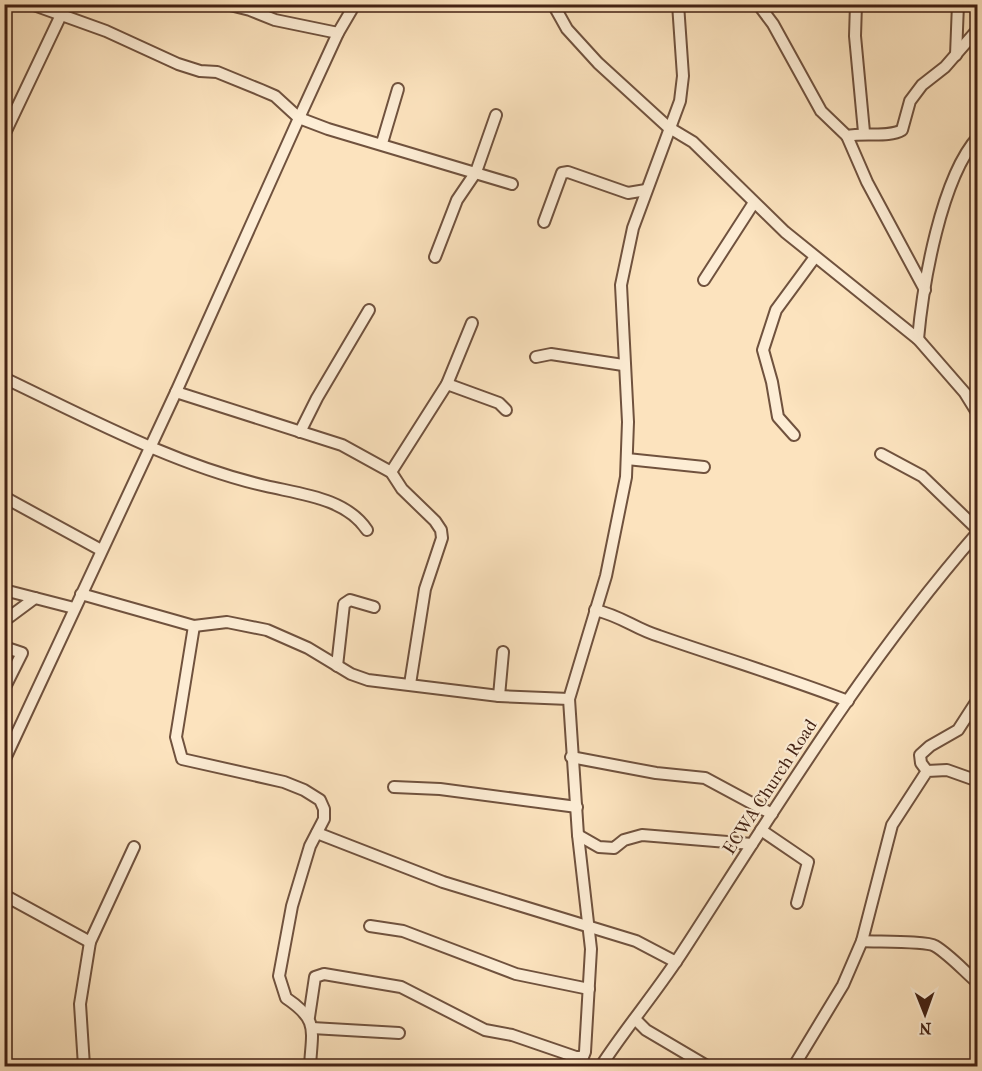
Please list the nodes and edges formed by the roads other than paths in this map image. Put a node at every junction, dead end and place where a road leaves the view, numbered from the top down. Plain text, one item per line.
1 (226, 4) edge
2 (355, 4) edge
3 (553, 4) edge
4 (678, 4) edge
5 (758, 4) edge
6 (856, 4) edge
7 (958, 4) edge
8 (39, 6) edge
9 (61, 15) junction
10 (978, 29) edge
11 (338, 33) junction
12 (956, 55) junction
13 (398, 89) dead end
14 (496, 115) dead end
15 (299, 118) junction
16 (668, 127) junction
17 (864, 132) junction
18 (4, 135) edge
19 (847, 136) junction
20 (978, 137) edge
21 (382, 144) junction
22 (476, 172) junction
23 (512, 184) dead end
24 (646, 190) junction
25 (753, 204) junction
26 (544, 222) dead end
27 (435, 257) dead end
28 (815, 257) junction
29 (704, 280) dead end
30 (925, 290) junction
31 (369, 310) dead end
32 (472, 323) dead end
33 (918, 339) junction
34 (536, 357) dead end
35 (623, 365) junction
36 (4, 378) edge
37 (447, 384) junction
38 (176, 393) junction
39 (506, 410) dead end
40 (978, 414) edge
41 (300, 432) junction
42 (794, 435) dead end
43 (148, 447) junction
44 (881, 454) dead end
45 (627, 459) junction
46 (704, 467) dead end
47 (391, 472) junction
48 (4, 497) edge
49 (367, 530) dead end
50 (978, 531) edge
51 (101, 550) junction
52 (4, 590) edge
53 (81, 594) junction
54 (35, 598) junction
55 (374, 607) dead end
56 (74, 608) junction
57 (595, 610) junction
58 (4, 621) edge
59 (194, 626) junction
60 (4, 647) edge
61 (503, 652) dead end
62 (337, 666) junction
63 (410, 684) junction
64 (4, 689) edge
65 (499, 696) junction
66 (570, 699) junction
67 (978, 699) edge
68 (848, 701) junction
69 (978, 720) edge
70 (958, 730) junction
71 (571, 757) junction
72 (4, 761) edge
73 (927, 771) junction
74 (978, 781) edge
75 (394, 787) dead end
76 (577, 807) junction
77 (772, 814) junction
78 (761, 830) junction
79 (317, 832) junction
80 (578, 835) junction
81 (752, 844) junction
82 (134, 847) dead end
83 (4, 895) edge
84 (797, 903) dead end
85 (588, 925) junction
86 (370, 926) dead end
87 (862, 941) junction
88 (90, 942) junction
89 (676, 962) junction
90 (978, 983) edge
91 (589, 989) junction
92 (635, 1019) junction
93 (310, 1022) junction
94 (399, 1033) dead end
95 (585, 1062) edge
96 (84, 1066) edge
97 (310, 1066) edge
98 (601, 1066) edge
99 (707, 1066) edge
100 (794, 1066) edge

1 - 11 street
2 - 11 street
3 - 16 street
4 - 16 street
5 - 19 street
6 - 17 street
7 - 12 street
8 - 9 street
9 - 15 street
9 - 18 street
10 - 12 street
11 - 15 street
12 - 17 street
13 - 21 street
14 - 22 street
15 - 21 street
15 - 38 street
16 - 24 street
16 - 25 street
17 - 19 street
19 - 30 street
20 - 30 street
21 - 22 street
22 - 23 street
22 - 27 street
24 - 26 street
24 - 35 street
25 - 28 street
25 - 29 street
28 - 33 street
28 - 42 street
30 - 33 street
31 - 41 street
32 - 37 street
33 - 40 street
34 - 35 street
35 - 45 street
36 - 43 street
37 - 39 street
37 - 47 street
38 - 41 street
38 - 43 street
41 - 47 street
43 - 49 street
43 - 51 street
44 - 50 street
45 - 46 street
45 - 57 street
47 - 63 street
48 - 51 street
50 - 68 street, ECWA Church Road
51 - 53 street
52 - 54 street
53 - 56 street
53 - 59 street
54 - 56 street
54 - 58 street
55 - 62 street
56 - 72 street
57 - 66 street
57 - 68 street
59 - 62 street
59 - 79 street
60 - 64 street
61 - 65 street
62 - 63 street
63 - 65 street
65 - 66 street
66 - 71 street
67 - 70 street
68 - 77 street, ECWA Church Road
69 - 70 street
70 - 73 street
71 - 76 street
71 - 77 street
73 - 74 street
73 - 87 street
75 - 76 street
76 - 80 street
77 - 78 street, ECWA Church Road
78 - 81 street, ECWA Church Road
78 - 84 street
79 - 85 street
79 - 93 street
80 - 81 street
80 - 85 street
81 - 89 street, ECWA Church Road
82 - 88 street
83 - 88 street
85 - 89 street
85 - 91 street
86 - 91 street
87 - 90 street
87 - 100 street
88 - 96 street
89 - 92 street, ECWA Church Road
91 - 95 street
92 - 98 street, ECWA Church Road
92 - 99 street
93 - 94 street
93 - 95 street
93 - 97 street

